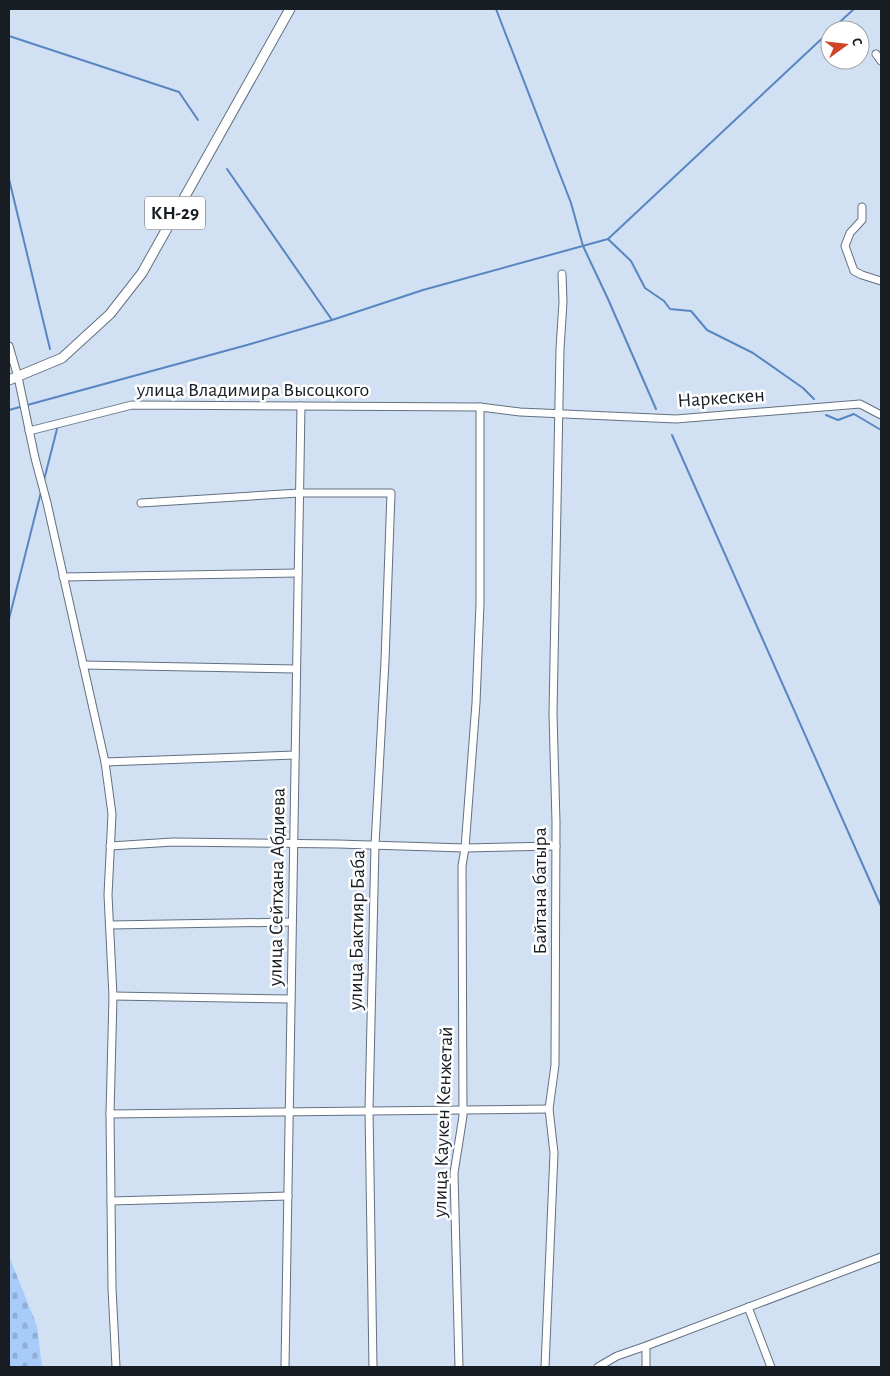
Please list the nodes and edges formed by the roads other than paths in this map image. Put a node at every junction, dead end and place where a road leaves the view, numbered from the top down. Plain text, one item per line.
1 (290, 9) edge
2 (876, 54) dead end
3 (881, 61) edge
4 (862, 207) dead end
5 (562, 274) dead end
6 (881, 281) edge
7 (9, 346) edge
8 (13, 378) edge
9 (301, 406) junction
10 (480, 407) junction
11 (559, 414) junction
12 (881, 415) edge
13 (29, 431) junction
14 (299, 493) junction
15 (141, 503) dead end
16 (298, 573) junction
17 (63, 577) junction
18 (83, 665) junction
19 (296, 669) junction
20 (295, 755) junction
21 (105, 762) junction
22 (294, 843) junction
23 (375, 845) junction
24 (110, 846) junction
25 (556, 846) junction
26 (465, 848) junction
27 (292, 922) junction
28 (110, 925) junction
29 (113, 996) junction
30 (291, 999) junction
31 (463, 1109) junction
32 (549, 1109) junction
33 (369, 1110) junction
34 (289, 1112) junction
35 (110, 1114) junction
36 (288, 1196) junction
37 (111, 1201) junction
38 (881, 1257) edge
39 (748, 1307) junction
40 (646, 1346) junction
41 (116, 1367) edge
42 (285, 1367) edge
43 (373, 1367) edge
44 (459, 1367) edge
45 (545, 1367) edge
46 (598, 1367) edge
47 (646, 1367) edge
48 (771, 1367) edge

1 - 8 main road, КН-29
2 - 3 street
4 - 6 street
5 - 11 street, Байтана батыра
7 - 8 street
8 - 13 street
9 - 10 street, улица Владимира Высоцкого
9 - 13 street, улица Владимира Высоцкого
9 - 14 street, улица Сейтхана Абдиева
10 - 11 street, улица Владимира Высоцкого
10 - 26 street
11 - 12 street, Наркескен
11 - 25 street, Байтана батыра
13 - 17 street
14 - 15 street
14 - 16 street, улица Сейтхана Абдиева
14 - 23 street, улица Бактияр Баба
16 - 17 street
16 - 19 street, улица Сейтхана Абдиева
17 - 18 street
18 - 19 street
18 - 21 street
19 - 20 street, улица Сейтхана Абдиева
20 - 21 street
20 - 22 street, улица Сейтхана Абдиева
21 - 24 street
22 - 23 street
22 - 24 street
22 - 27 street, улица Сейтхана Абдиева
23 - 26 street
23 - 33 street, улица Бактияр Баба
24 - 28 street
25 - 26 street
25 - 32 street, Байтана батыра
26 - 31 street, улица Каукен Кенжетай
27 - 28 street
27 - 30 street, улица Сейтхана Абдиева
28 - 29 street
29 - 30 street
29 - 35 street
30 - 34 street, улица Сейтхана Абдиева
31 - 32 street
31 - 33 street
31 - 44 street, улица Каукен Кенжетай
32 - 45 street, Байтана батыра
33 - 34 street
33 - 43 street, улица Бактияр Баба
34 - 35 street
34 - 36 street, улица Сейтхана Абдиева
35 - 37 street
36 - 37 street
36 - 42 street, улица Сейтхана Абдиева
37 - 41 street
38 - 39 street
39 - 40 street
39 - 48 street
40 - 46 street
40 - 47 street

